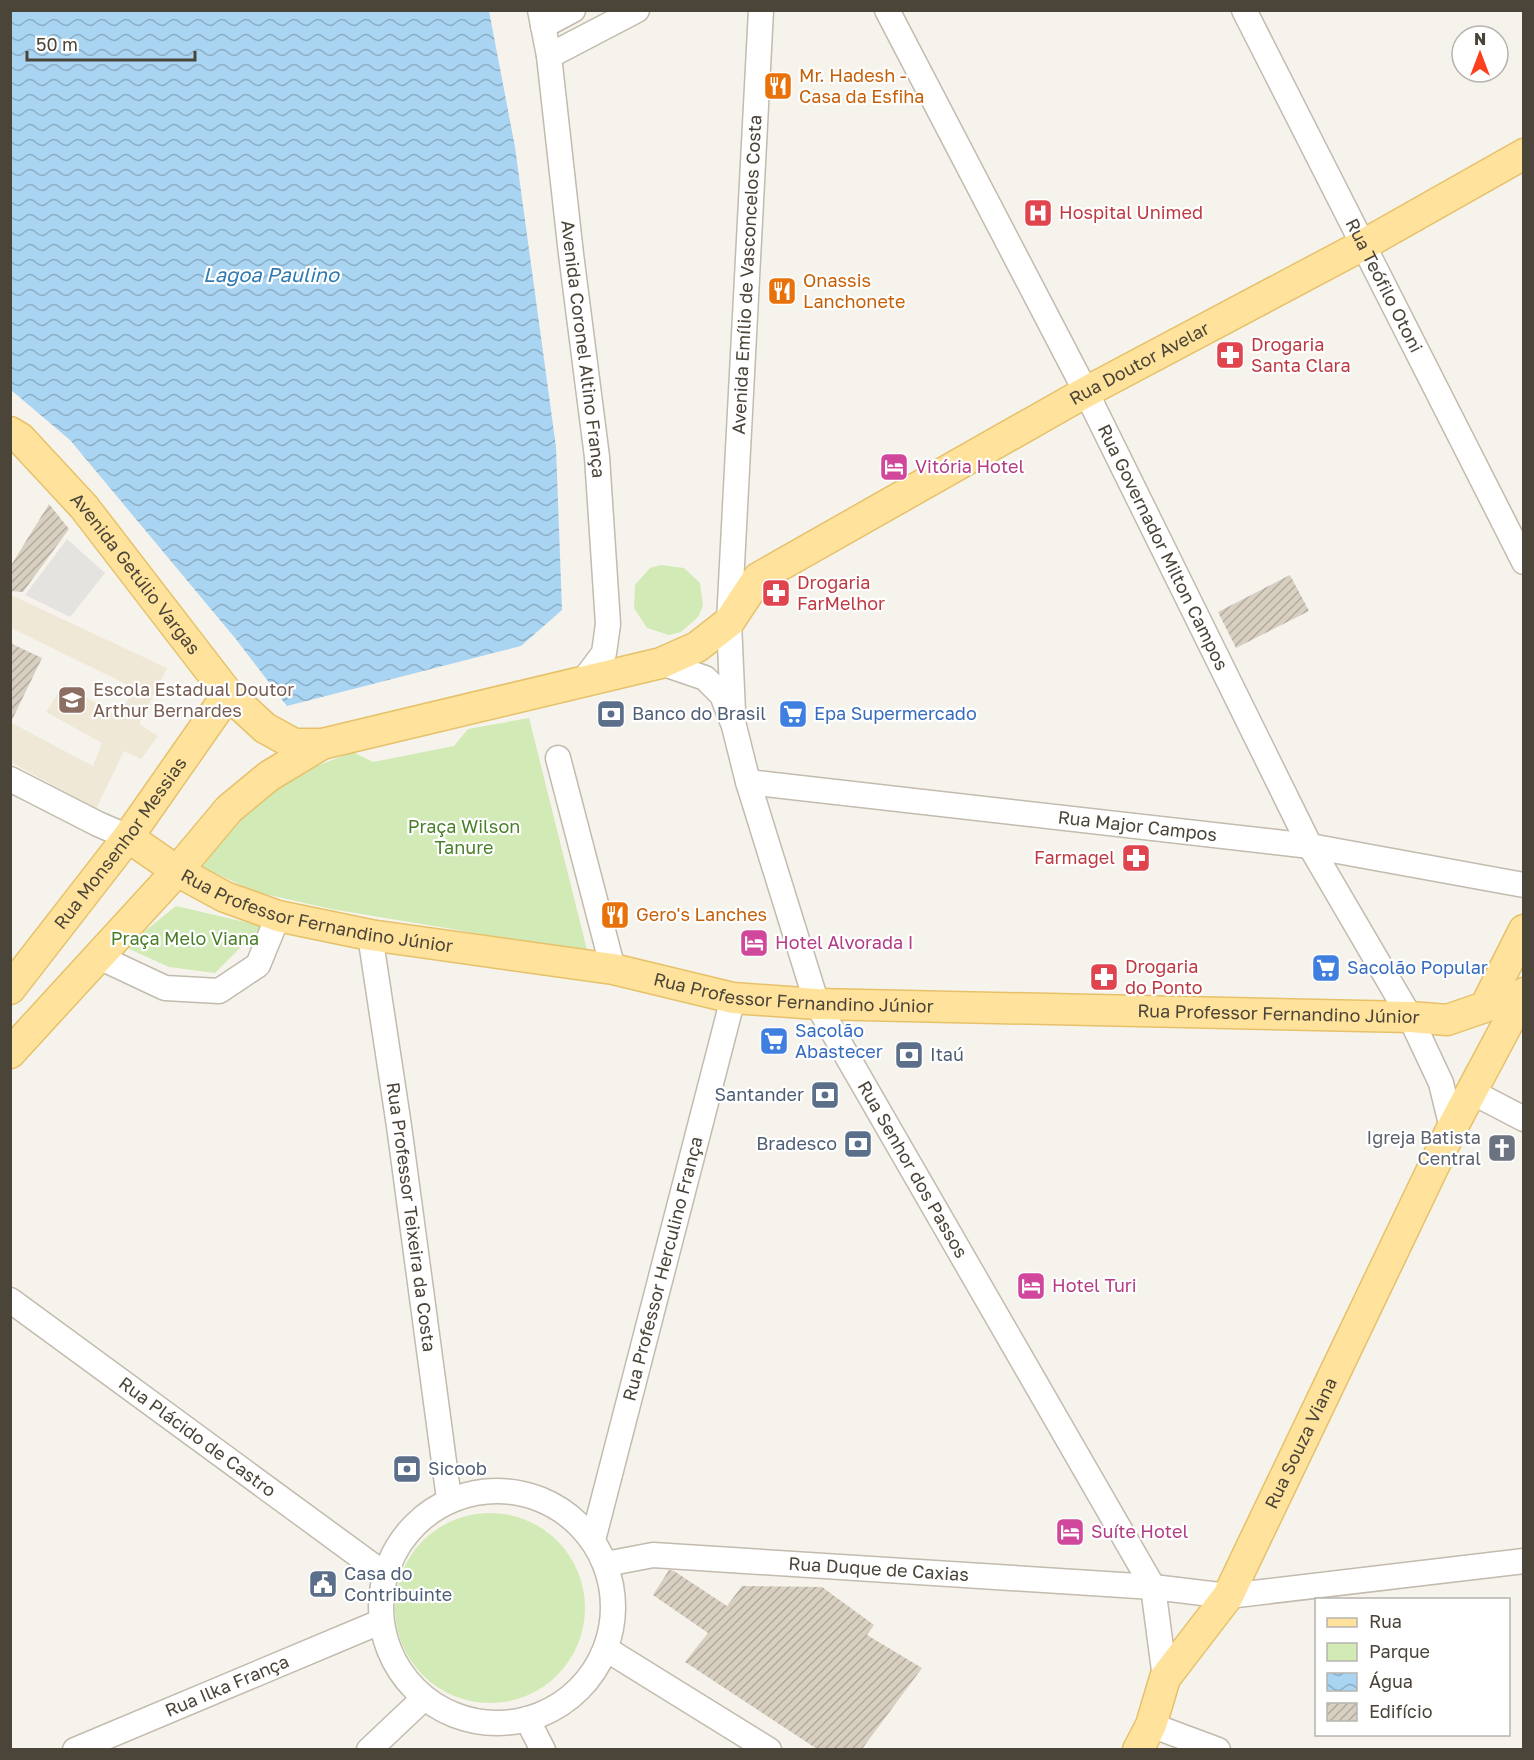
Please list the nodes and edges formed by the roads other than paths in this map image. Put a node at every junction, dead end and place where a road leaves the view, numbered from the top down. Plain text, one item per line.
1 (573, 10) edge
2 (637, 10) edge
3 (761, 10) edge
4 (887, 10) edge
5 (1244, 10) edge
6 (542, 18) edge
7 (549, 56) junction
8 (1524, 153) edge
9 (1363, 245) junction
10 (1086, 392) junction
11 (10, 432) edge
12 (1524, 562) edge
13 (729, 624) junction
14 (661, 663) junction
15 (583, 681) junction
16 (228, 694) junction
17 (734, 726) junction
18 (322, 744) junction
19 (558, 758) dead end
20 (10, 779) edge
21 (748, 782) junction
22 (128, 837) junction
23 (1310, 846) junction
24 (177, 871) junction
25 (1524, 885) edge
26 (278, 916) junction
27 (1524, 930) edge
28 (370, 935) junction
29 (99, 957) junction
30 (613, 969) junction
31 (10, 989) edge
32 (1524, 993) edge
33 (733, 998) junction
34 (817, 1004) junction
35 (1410, 1017) junction
36 (10, 1053) edge
37 (1472, 1092) junction
38 (1524, 1119) edge
39 (1452, 1128) junction
40 (10, 1300) edge
41 (449, 1498) junction
42 (593, 1540) junction
43 (1524, 1561) edge
44 (606, 1564) junction
45 (384, 1574) junction
46 (1153, 1587) junction
47 (1228, 1596) junction
48 (380, 1622) junction
49 (606, 1649) junction
50 (1166, 1678) junction
51 (424, 1698) junction
52 (527, 1719) junction
53 (1144, 1737) edge
54 (75, 1749) edge
55 (369, 1749) edge
56 (543, 1749) edge
57 (769, 1749) edge
58 (1218, 1749) edge

1 - 6 street
2 - 7 street
3 - 13 street, Avenida Emílio de Vasconcelos Costa
4 - 10 street, Rua Governador Milton Campos
5 - 9 street, Rua Teófilo Otoni
6 - 7 street, Avenida Coronel Altino França
7 - 15 street, Avenida Coronel Altino França
8 - 9 main road, Rua Doutor Avelar
9 - 10 main road, Rua Doutor Avelar
9 - 12 street, Rua Teófilo Otoni
10 - 13 main road, Rua Doutor Avelar
10 - 23 street, Rua Governador Milton Campos
11 - 16 main road, Avenida Getúlio Vargas
13 - 14 main road
13 - 17 street, Rua Senhor dos Passos
14 - 15 main road
14 - 17 street, Rua Senhor dos Passos
15 - 18 main road
16 - 18 main road, Avenida Getúlio Vargas
16 - 22 main road, Rua Monsenhor Messias
17 - 21 street, Rua Senhor dos Passos
18 - 24 main road
19 - 30 street
20 - 22 street
21 - 23 street, Rua Major Campos
21 - 34 street, Rua Senhor dos Passos
22 - 24 main road, Rua Professor Fernandino Júnior
22 - 31 main road, Rua Monsenhor Messias
23 - 25 street, Rua Major Campos
23 - 35 street, Rua Governador Milton Campos
24 - 26 main road, Rua Professor Fernandino Júnior
24 - 29 main road
26 - 28 main road, Rua Professor Fernandino Júnior
26 - 29 street
27 - 35 main road, Rua Professor Fernandino Júnior
28 - 30 main road, Rua Professor Fernandino Júnior
28 - 41 street, Rua Professor Teixeira da Costa
29 - 36 main road
30 - 33 main road, Rua Professor Fernandino Júnior
32 - 37 main road, Rua Souza Viana
33 - 34 main road, Rua Professor Fernandino Júnior
33 - 42 street, Rua Professor Herculino França
34 - 35 main road, Rua Professor Fernandino Júnior
34 - 46 street, Rua Senhor dos Passos
35 - 39 street
37 - 38 street
37 - 39 main road, Rua Souza Viana
39 - 47 main road, Rua Souza Viana
40 - 45 street, Rua Plácido de Castro
41 - 42 street
41 - 45 street
42 - 44 street
43 - 47 street
44 - 46 street, Rua Duque de Caxias
44 - 49 street
45 - 48 street
46 - 47 street
46 - 50 street, Rua Senhor dos Passos
47 - 50 main road, Rua Souza Viana
48 - 51 street
48 - 54 street, Rua Ilka França
49 - 52 street
49 - 57 street
50 - 53 main road, Rua Souza Viana
51 - 52 street
51 - 55 street
52 - 56 street
53 - 58 street

